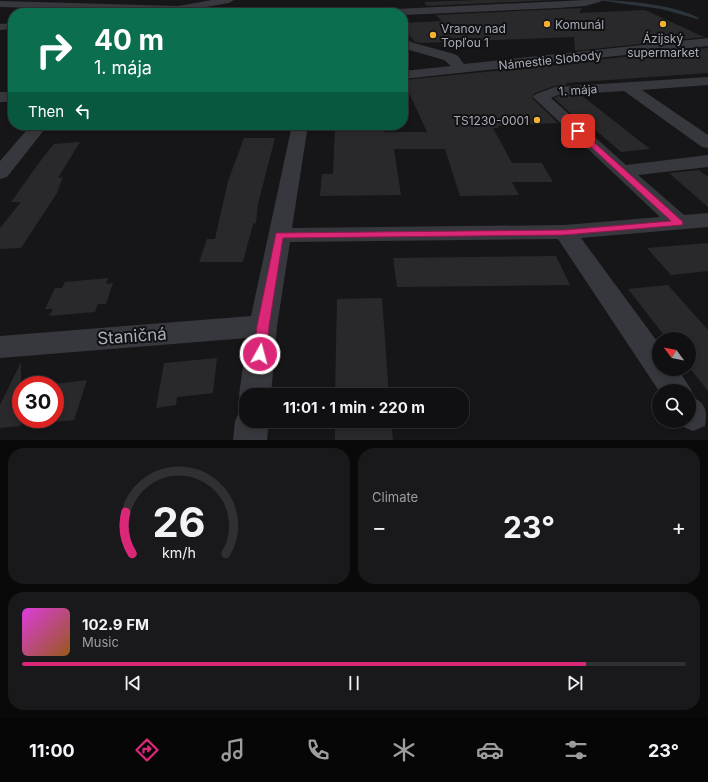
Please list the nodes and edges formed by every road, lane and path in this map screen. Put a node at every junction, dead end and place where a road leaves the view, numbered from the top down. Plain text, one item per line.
1 (82, 0) edge
2 (229, 0) edge
3 (597, 0) edge
4 (0, 4) edge
5 (56, 6) junction
6 (91, 8) edge
7 (184, 8) edge
8 (408, 11) edge
9 (704, 44) edge
10 (408, 45) edge
11 (461, 69) junction
12 (408, 74) edge
13 (708, 81) edge
14 (627, 86) junction
15 (36, 130) edge
16 (299, 130) edge
17 (708, 143) edge
18 (708, 161) edge
19 (621, 170) junction
20 (0, 173) edge
21 (708, 220) edge
22 (679, 223) junction
23 (564, 232) junction
24 (279, 235) junction
25 (263, 326) junction
26 (0, 347) edge
27 (652, 357) edge
28 (256, 388) edge
29 (251, 428) edge
30 (250, 440) edge

1 - 5 street
2 - 7 street
3 - 8 street
4 - 5 street
5 - 6 street
9 - 11 street, Námestie Slobody
10 - 11 street
11 - 12 street, Námestie Slobody
13 - 14 street, 1. mája
14 - 17 street
14 - 19 street, 1. mája
15 - 20 street
16 - 24 street
18 - 19 street
19 - 22 street, 1. mája
21 - 22 street
22 - 23 street
23 - 24 street
23 - 27 street
24 - 25 street
25 - 26 street, Staničná
25 - 28 street
29 - 30 street

